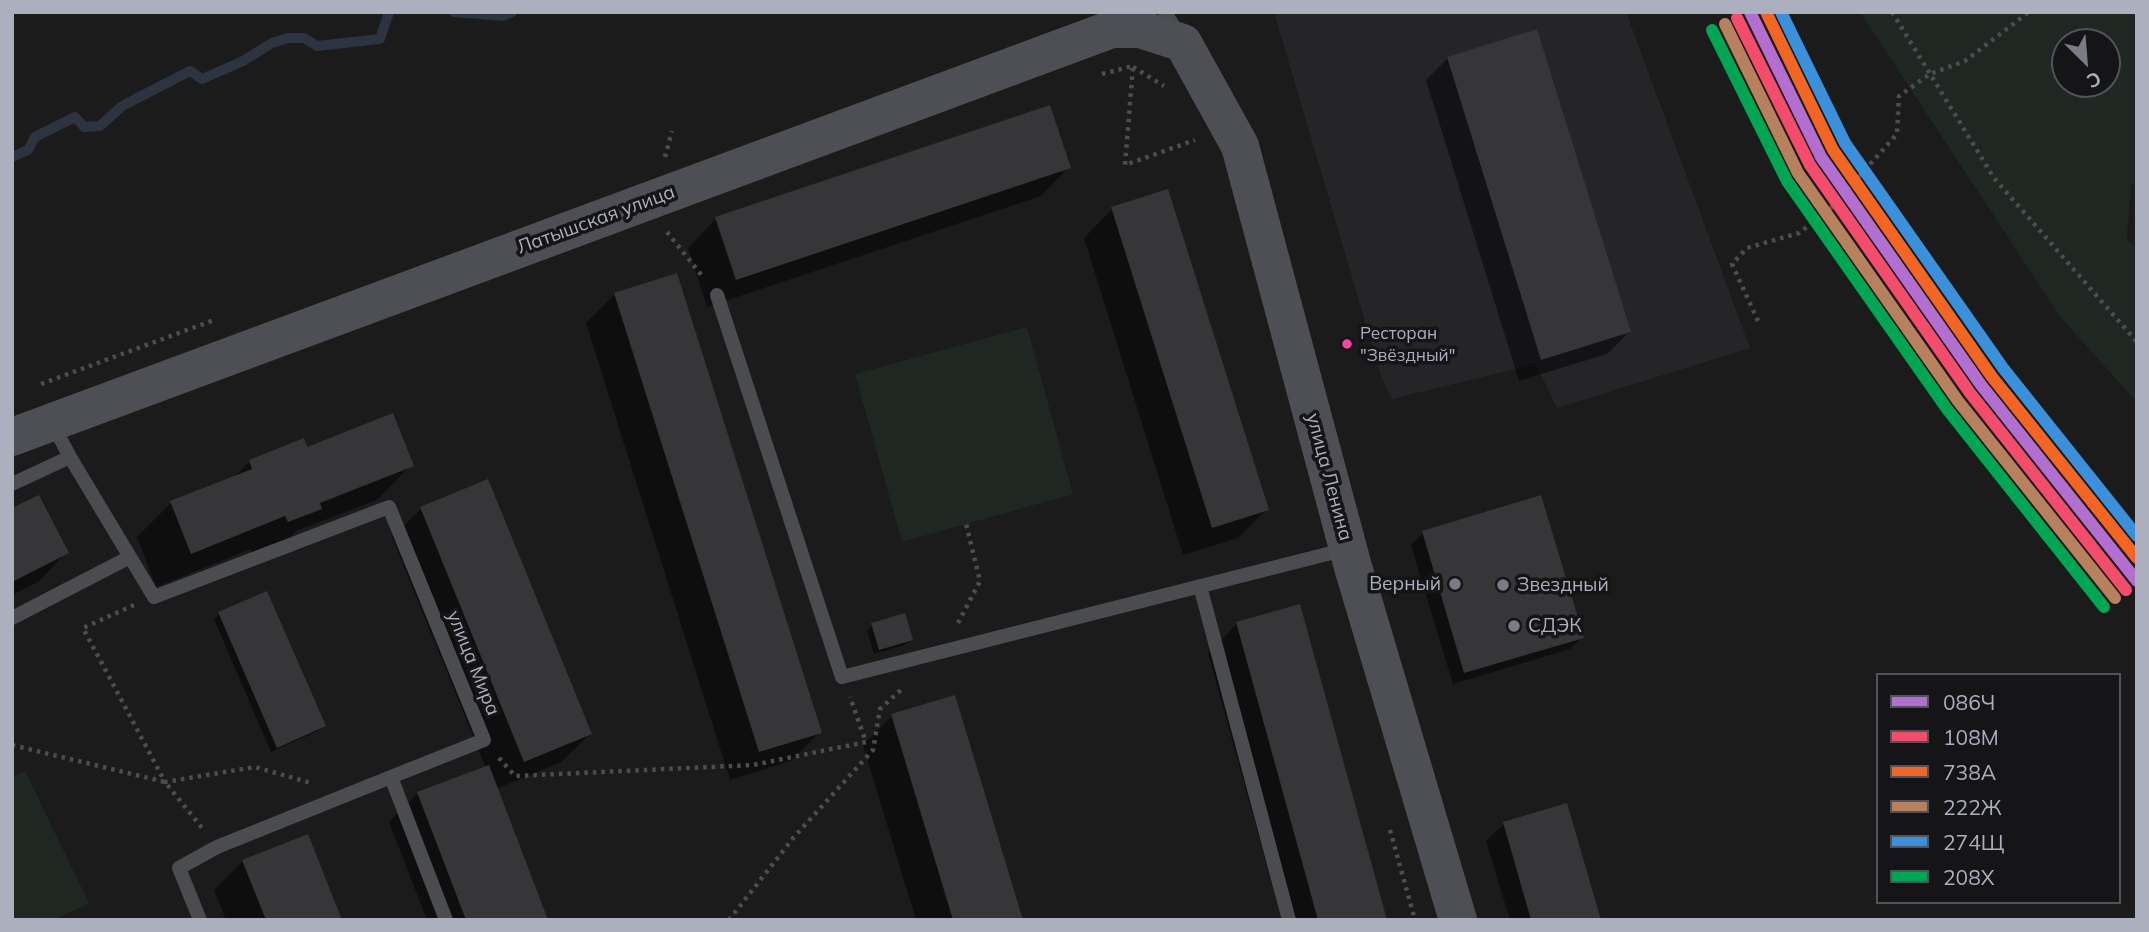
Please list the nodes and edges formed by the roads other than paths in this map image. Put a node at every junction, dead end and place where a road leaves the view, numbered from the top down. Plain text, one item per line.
1 (1174, 27) edge
2 (717, 295) road end
3 (52, 421) junction
4 (12, 437) edge
5 (70, 457) junction
6 (12, 484) edge
7 (1348, 549) junction
8 (130, 556) junction
9 (1200, 586) junction
10 (12, 618) edge
11 (391, 777) junction
12 (200, 920) edge
13 (446, 920) edge
14 (1289, 920) edge
15 (1458, 920) edge

1 - 3 street, Латышская улица
1 - 7 street, улица Ленина
2 - 9 lane
3 - 4 street, Латышская улица
3 - 5 lane
5 - 6 lane
5 - 8 lane
7 - 9 lane
7 - 15 street, улица Ленина
8 - 10 lane
8 - 11 lane, улица Мира
9 - 14 lane
11 - 12 lane, улица Мира
11 - 13 lane

